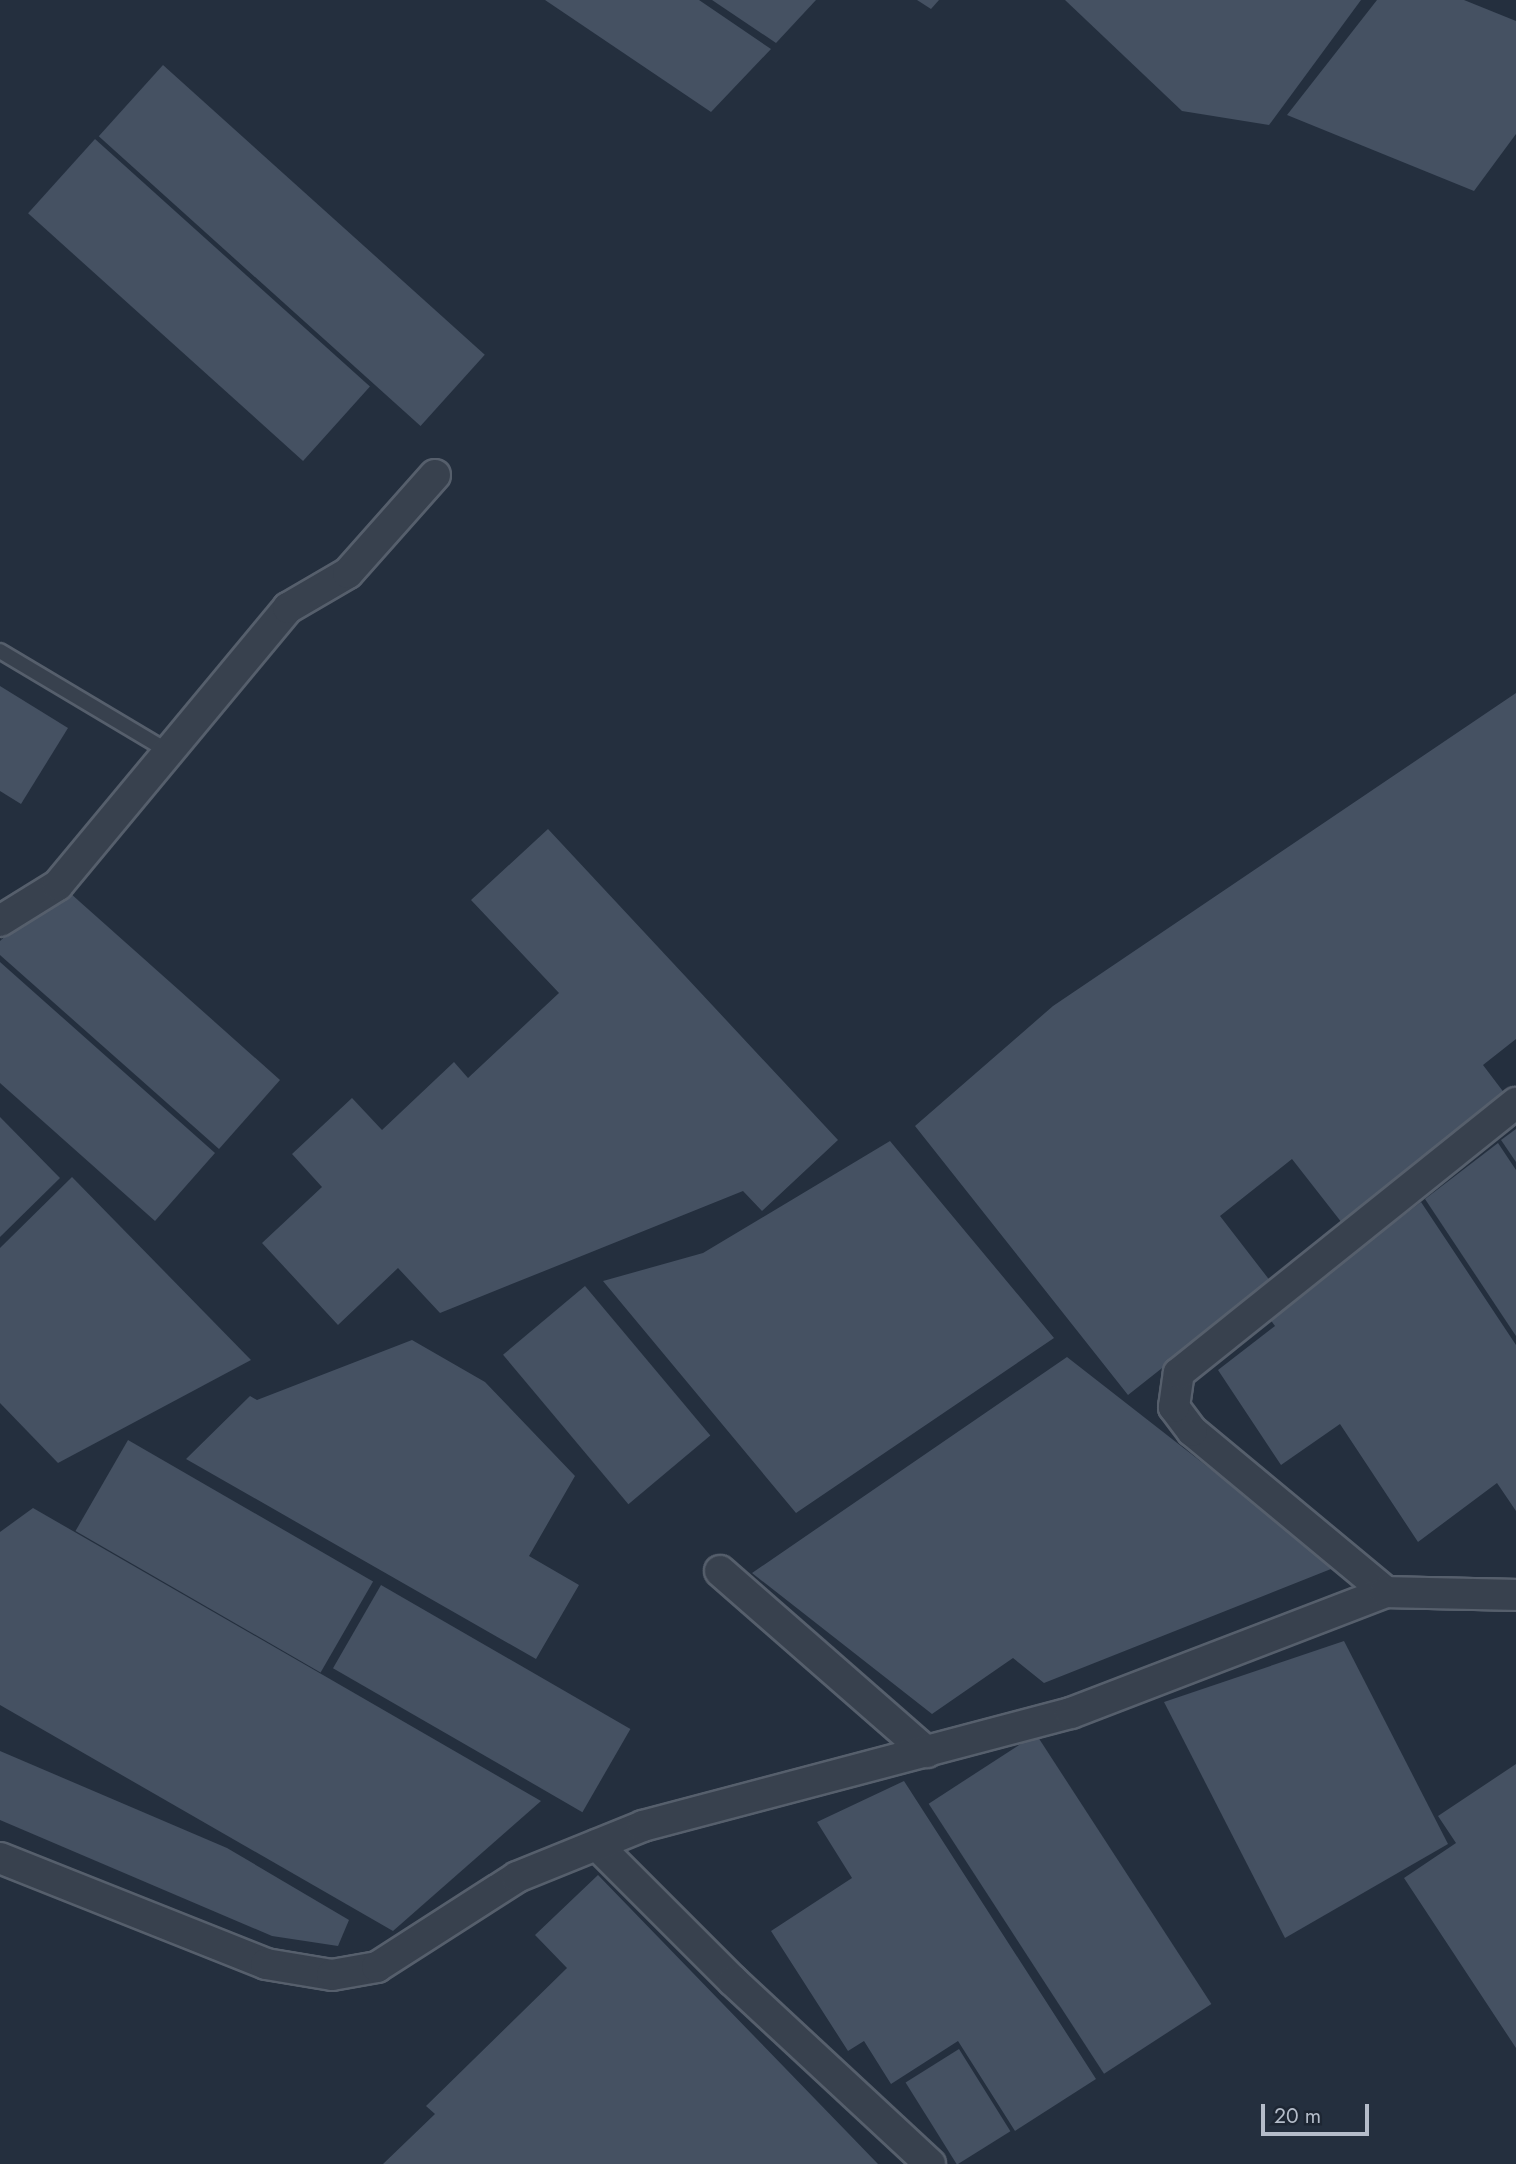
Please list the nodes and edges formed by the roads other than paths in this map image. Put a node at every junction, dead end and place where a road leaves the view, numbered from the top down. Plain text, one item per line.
1 (435, 475) dead end
2 (0, 650) edge
3 (168, 751) junction
4 (0, 921) edge
5 (1516, 1103) edge
6 (720, 1571) dead end
7 (1386, 1592) junction
8 (1516, 1595) edge
9 (927, 1752) junction
10 (597, 1845) junction
11 (0, 1858) edge
12 (930, 2164) edge

1 - 3 street
2 - 3 lane
3 - 4 street
5 - 7 street
6 - 9 street
7 - 8 street
7 - 9 street
9 - 10 street
10 - 11 street
10 - 12 street

